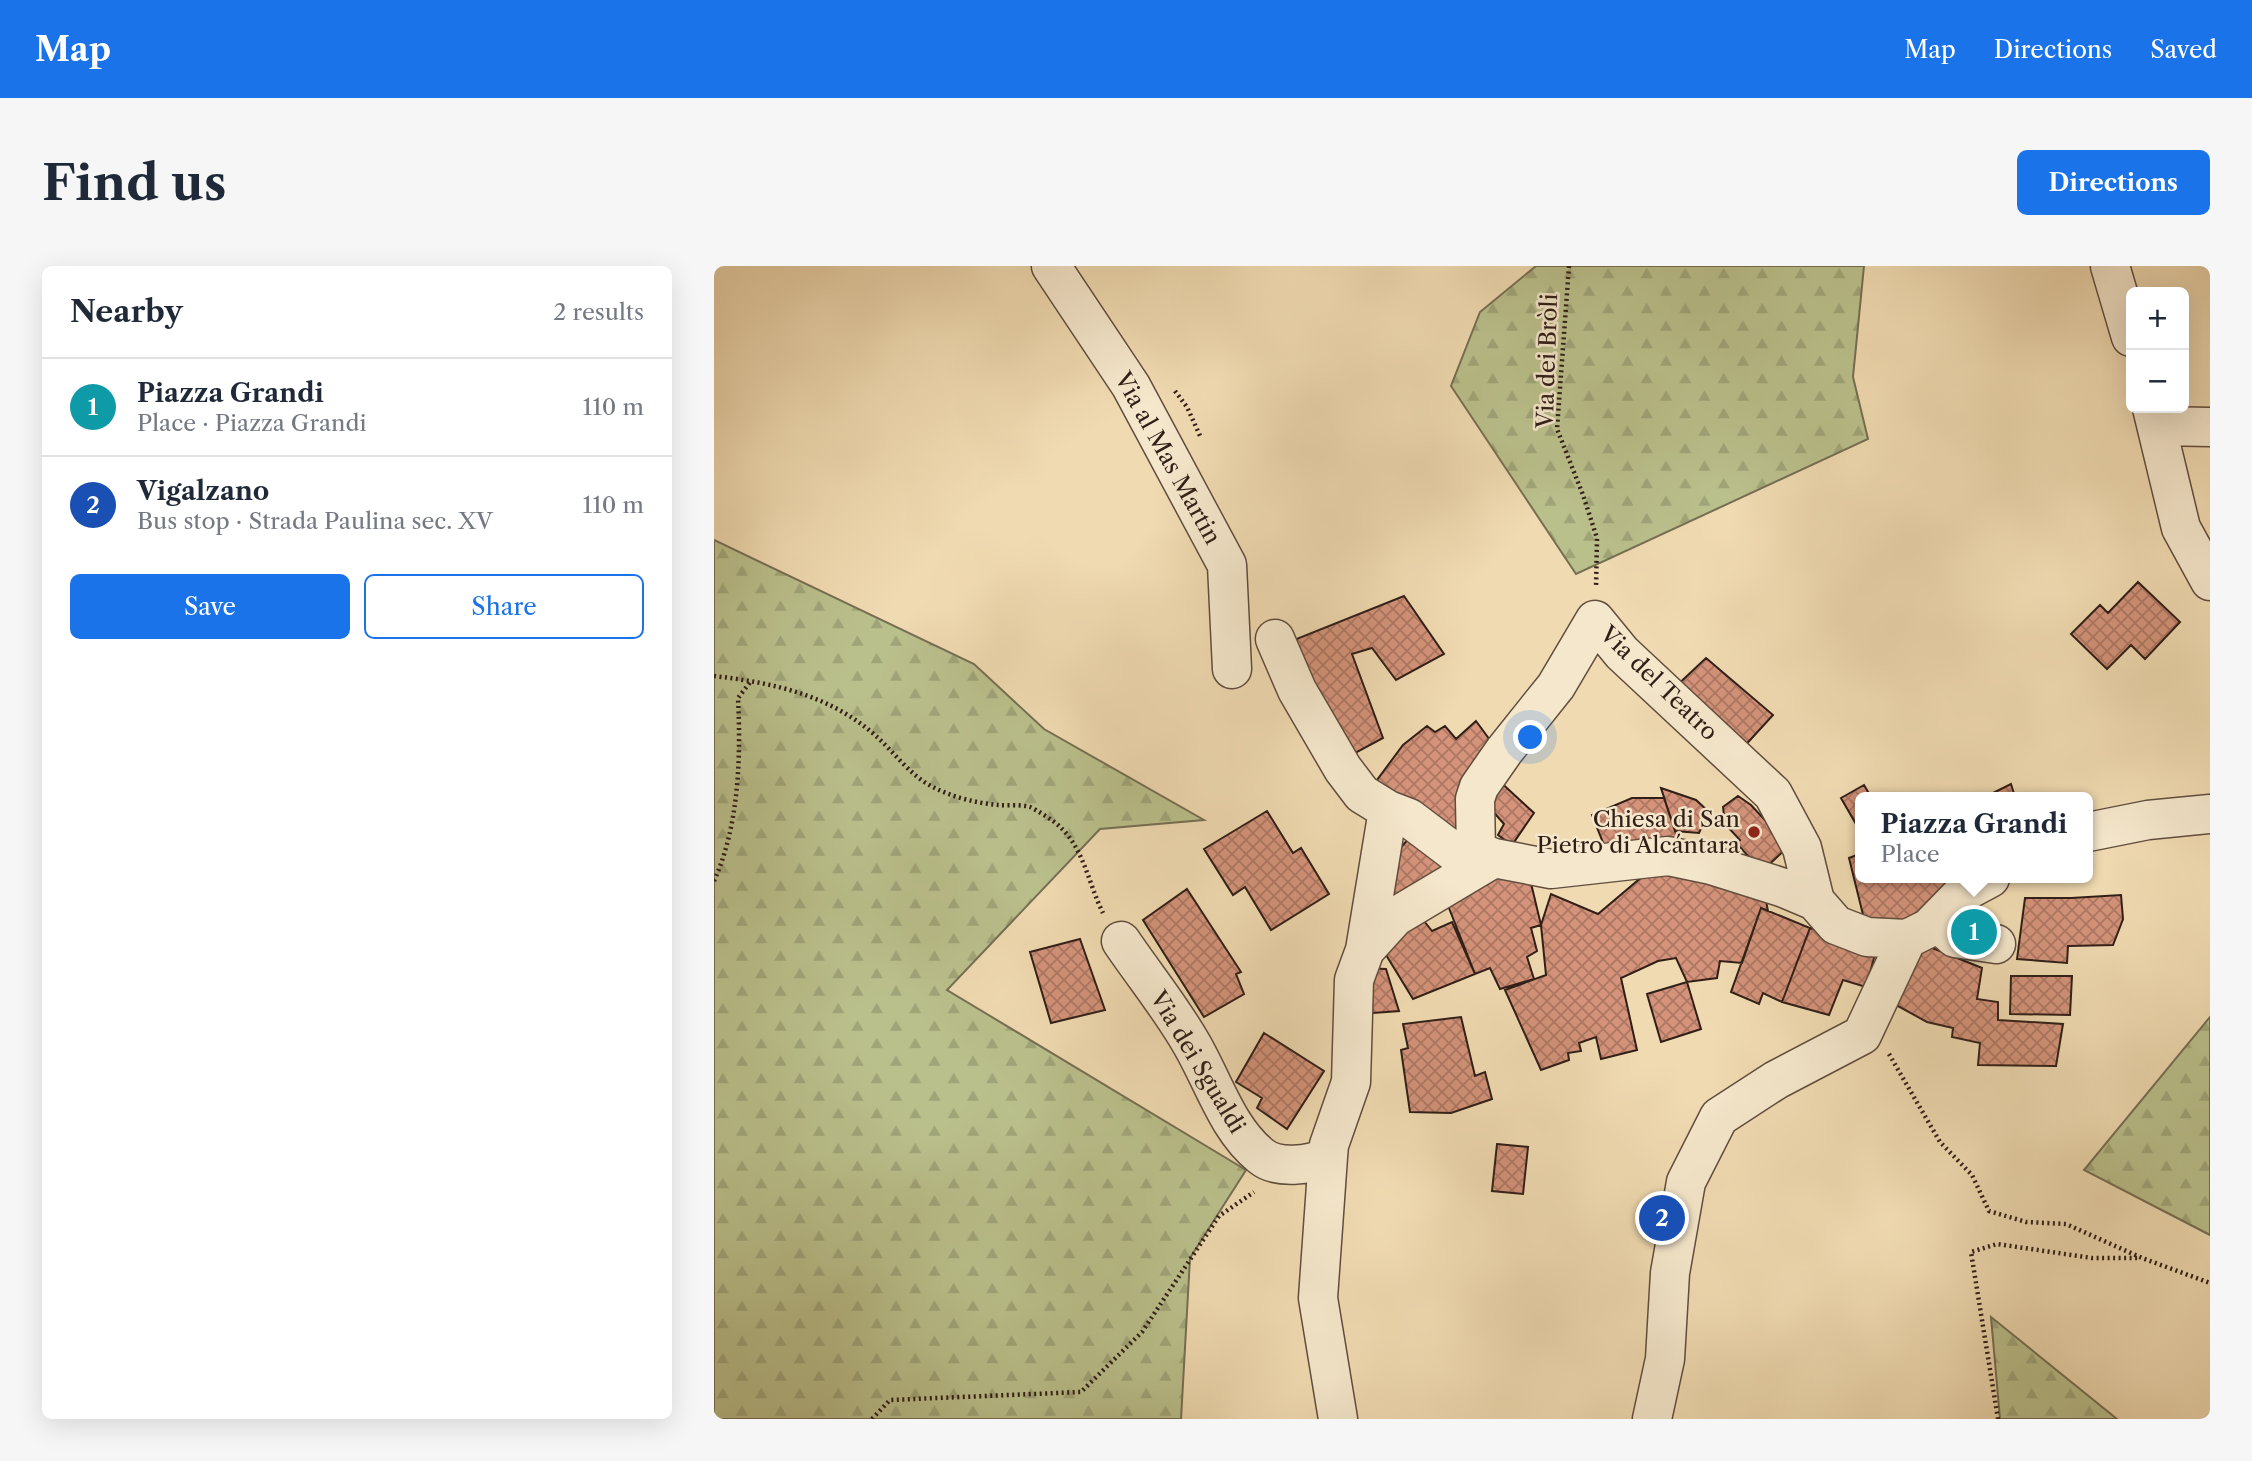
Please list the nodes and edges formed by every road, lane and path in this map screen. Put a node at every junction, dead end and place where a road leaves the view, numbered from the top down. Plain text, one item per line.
1 (1051, 266) edge
2 (1569, 266) edge
3 (2110, 266) edge
4 (2126, 320) edge
5 (2155, 417) edge
6 (2210, 427) edge
7 (2210, 581) edge
8 (1595, 620) junction
9 (1275, 639) dead end
10 (1232, 669) dead end
11 (714, 676) edge
12 (751, 681) junction
13 (1388, 810) junction
14 (2210, 814) edge
15 (2093, 831) edge
16 (1485, 855) junction
17 (714, 881) edge
18 (1981, 883) edge
19 (1815, 901) junction
20 (1921, 930) junction
21 (1121, 941) joint
22 (1996, 944) dead end
23 (1365, 950) junction
24 (1887, 1052) dead end
25 (1311, 1160) junction
26 (2142, 1258) junction
27 (2210, 1283) edge
28 (872, 1419) edge
29 (1338, 1419) edge
30 (1652, 1419) edge
31 (1998, 1419) edge

1 - 10 street, Via al Mas Martin
2 - 8 path, Via dei Bròli
3 - 4 street
5 - 6 street
5 - 7 street
8 - 16 street, Via del Teatro
8 - 19 street, Via del Teatro
9 - 13 street
11 - 12 path
12 - 17 path
12 - 21 path
13 - 16 street
13 - 23 street
14 - 15 street
16 - 19 street
16 - 23 street
18 - 20 street
19 - 20 street
20 - 22 street
20 - 30 street
21 - 25 street, Via dei Sgualdi
23 - 25 street
24 - 26 path
25 - 28 path
25 - 29 street
26 - 27 path
26 - 31 path

